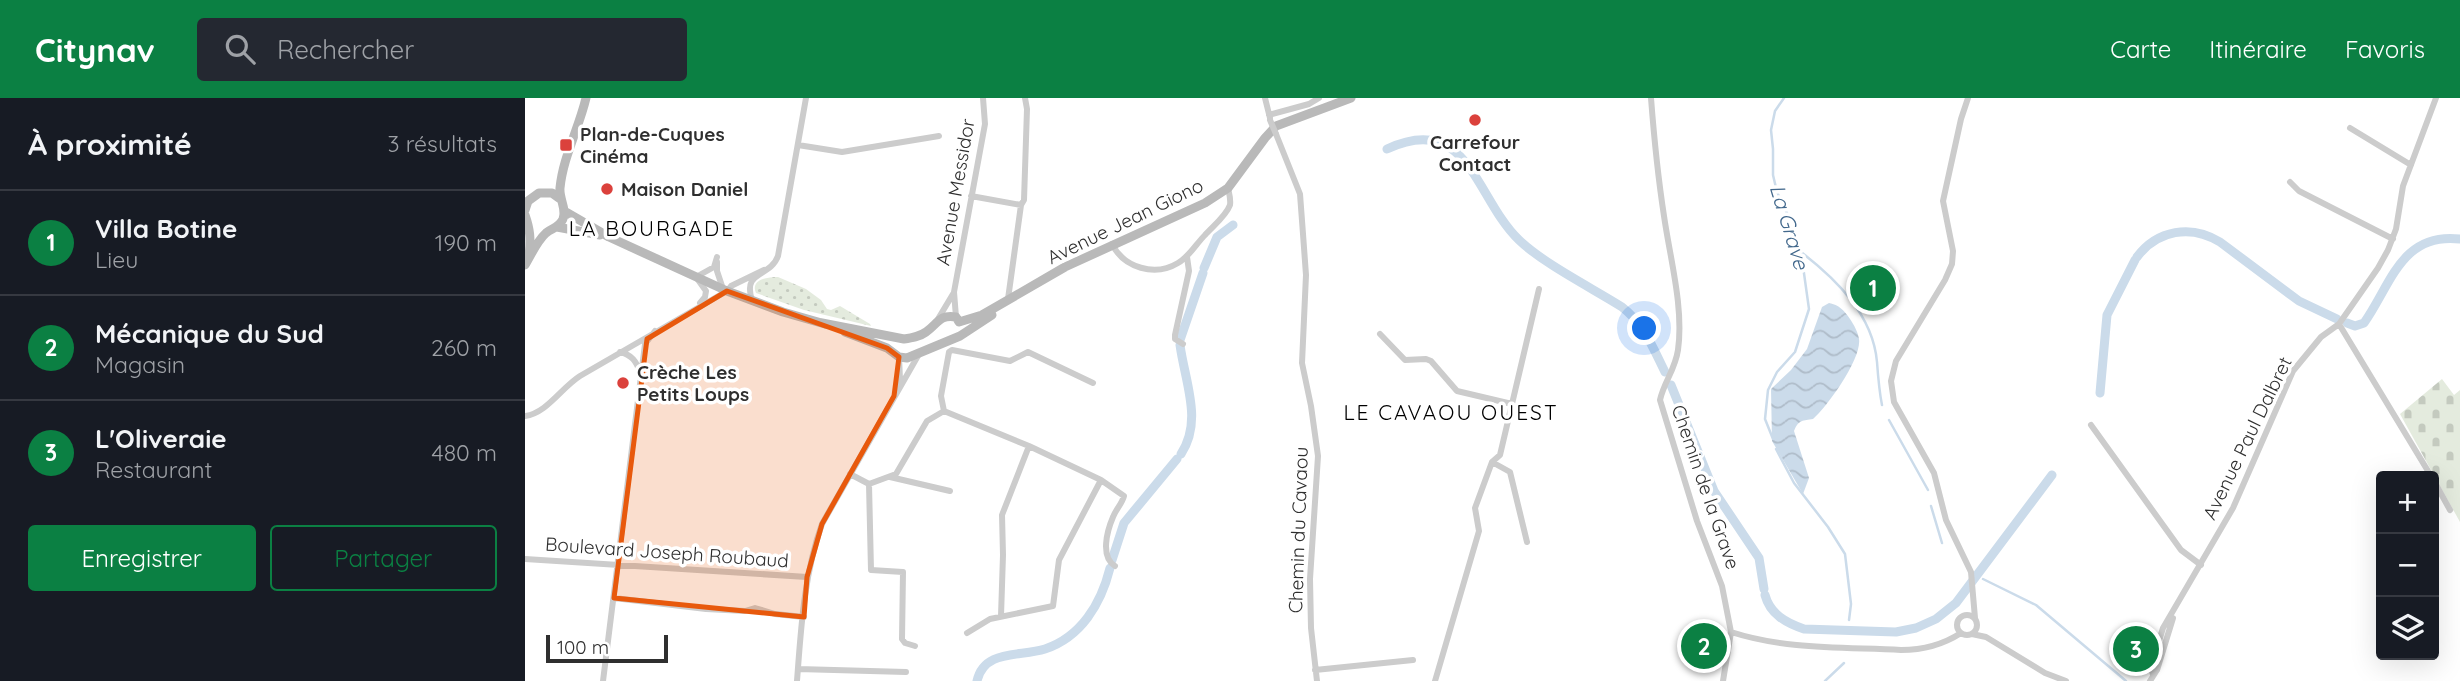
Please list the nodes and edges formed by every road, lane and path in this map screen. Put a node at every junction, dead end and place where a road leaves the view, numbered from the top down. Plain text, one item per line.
1 (586, 98) edge
2 (806, 98) edge
3 (983, 98) edge
4 (1025, 98) edge
5 (1265, 98) edge
6 (1319, 98) edge
7 (1351, 98) edge
8 (1651, 98) edge
9 (1968, 98) edge
10 (2436, 98) edge
11 (1273, 124) junction
12 (2350, 128) dead end
13 (939, 136) dead end
14 (798, 145) junction
15 (2410, 165) junction
16 (561, 174) junction
17 (2290, 182) dead end
18 (1228, 188) junction
19 (546, 192) junction
20 (971, 196) junction
21 (559, 198) junction
22 (526, 204) edge
23 (1021, 205) junction
24 (564, 211) junction
25 (525, 215) edge
26 (530, 225) junction
27 (553, 229) junction
28 (609, 237) junction
29 (2393, 239) junction
30 (1112, 244) junction
31 (1187, 257) junction
32 (526, 262) edge
33 (764, 270) junction
34 (696, 276) junction
35 (1040, 281) junction
36 (1539, 289) dead end
37 (725, 290) junction
38 (954, 292) junction
39 (1008, 299) junction
40 (752, 300) junction
41 (694, 309) junction
42 (938, 319) junction
43 (957, 319) junction
44 (822, 323) junction
45 (2339, 324) junction
46 (655, 331) junction
47 (1380, 334) dead end
48 (960, 336) junction
49 (904, 339) junction
50 (1180, 343) dead end
51 (621, 352) junction
52 (920, 353) junction
53 (898, 356) junction
54 (641, 373) junction
55 (1093, 383) dead end
56 (894, 396) junction
57 (1512, 404) junction
58 (944, 411) junction
59 (525, 416) edge
60 (2091, 425) dead end
61 (1029, 446) junction
62 (1492, 462) junction
63 (2428, 471) edge
64 (850, 474) junction
65 (889, 477) junction
66 (1101, 480) junction
67 (869, 484) junction
68 (2439, 490) edge
69 (950, 491) dead end
70 (2450, 510) dead end
71 (1527, 541) dead end
72 (525, 559) edge
73 (1111, 564) dead end
74 (617, 565) junction
75 (2201, 565) junction
76 (807, 577) junction
77 (614, 598) junction
78 (1972, 601) junction
79 (1966, 615) junction
80 (1001, 616) junction
81 (804, 617) junction
82 (1976, 622) junction
83 (1959, 630) junction
84 (1731, 632) junction
85 (967, 633) dead end
86 (1972, 634) junction
87 (1986, 637) junction
88 (915, 646) dead end
89 (1413, 660) dead end
90 (798, 669) junction
91 (1315, 670) junction
92 (906, 672) dead end
93 (2152, 678) edge
94 (603, 681) edge
95 (797, 681) edge
96 (1317, 681) edge
97 (1435, 681) edge
98 (1723, 681) edge
99 (2066, 681) edge

1 - 16 street
2 - 14 street
3 - 20 street, Avenue Messidor
4 - 23 street
5 - 11 street, Chemin du Cavaou
6 - 11 street
7 - 11 street
8 - 84 street, Chemin de la Grave
9 - 78 street
10 - 15 street, Avenue Paul Dalbret
11 - 18 street, Avenue Jean Giono
11 - 91 street, Chemin du Cavaou
12 - 15 street
13 - 14 street
14 - 33 street
15 - 29 street, Avenue Paul Dalbret
16 - 19 street
16 - 21 street
17 - 29 street
18 - 30 street, Avenue Jean Giono
18 - 31 street
19 - 21 street
19 - 22 street
20 - 23 street
20 - 38 street, Avenue Messidor
21 - 24 street
23 - 39 street
24 - 27 street
24 - 28 street
25 - 26 street
26 - 27 street
26 - 32 street
27 - 28 street
27 - 32 street
28 - 34 street
29 - 45 street, Avenue Paul Dalbret
30 - 31 street
30 - 35 street, Avenue Jean Giono
31 - 50 street
33 - 37 street
33 - 40 street
34 - 37 street
34 - 37 street
34 - 41 street
35 - 39 street, Avenue Jean Giono
35 - 48 street, Avenue Jean Giono
36 - 57 street
37 - 40 street
37 - 41 street
38 - 42 street, Avenue Messidor
38 - 43 street, Avenue Messidor
39 - 43 street, Avenue Jean Giono
40 - 44 street
41 - 46 street
42 - 43 street, Avenue Jean Giono
42 - 49 street, Avenue Jean Giono
43 - 48 street
44 - 49 street
44 - 53 street
45 - 63 street
45 - 75 street, Avenue Paul Dalbret
46 - 51 street
46 - 54 street
47 - 57 street
48 - 52 street, Avenue Jean Giono
49 - 53 street
51 - 54 street
51 - 59 street
52 - 53 street, Avenue Jean Giono
52 - 56 street
53 - 56 street
54 - 74 street
55 - 58 street
56 - 64 street
57 - 62 street
58 - 61 street
58 - 65 street
60 - 75 street
61 - 66 street
61 - 80 street
62 - 71 street
62 - 97 street
64 - 67 street
64 - 76 street
65 - 67 street
65 - 69 street
66 - 73 street
66 - 80 street
67 - 88 street
68 - 70 street
72 - 74 street, Boulevard Joseph Roubaud
74 - 76 street, Boulevard Joseph Roubaud
74 - 77 street
75 - 93 street, Avenue Paul Dalbret
76 - 81 street
77 - 81 street
77 - 94 street
78 - 79 street
78 - 82 street
79 - 82 street
79 - 83 street
80 - 85 street
81 - 90 street
82 - 86 street
82 - 87 street
83 - 84 street
83 - 86 street
84 - 98 street, Chemin de la Grave
86 - 87 street
87 - 99 street
89 - 91 street
90 - 92 street
90 - 95 street
91 - 96 street, Chemin du Cavaou

